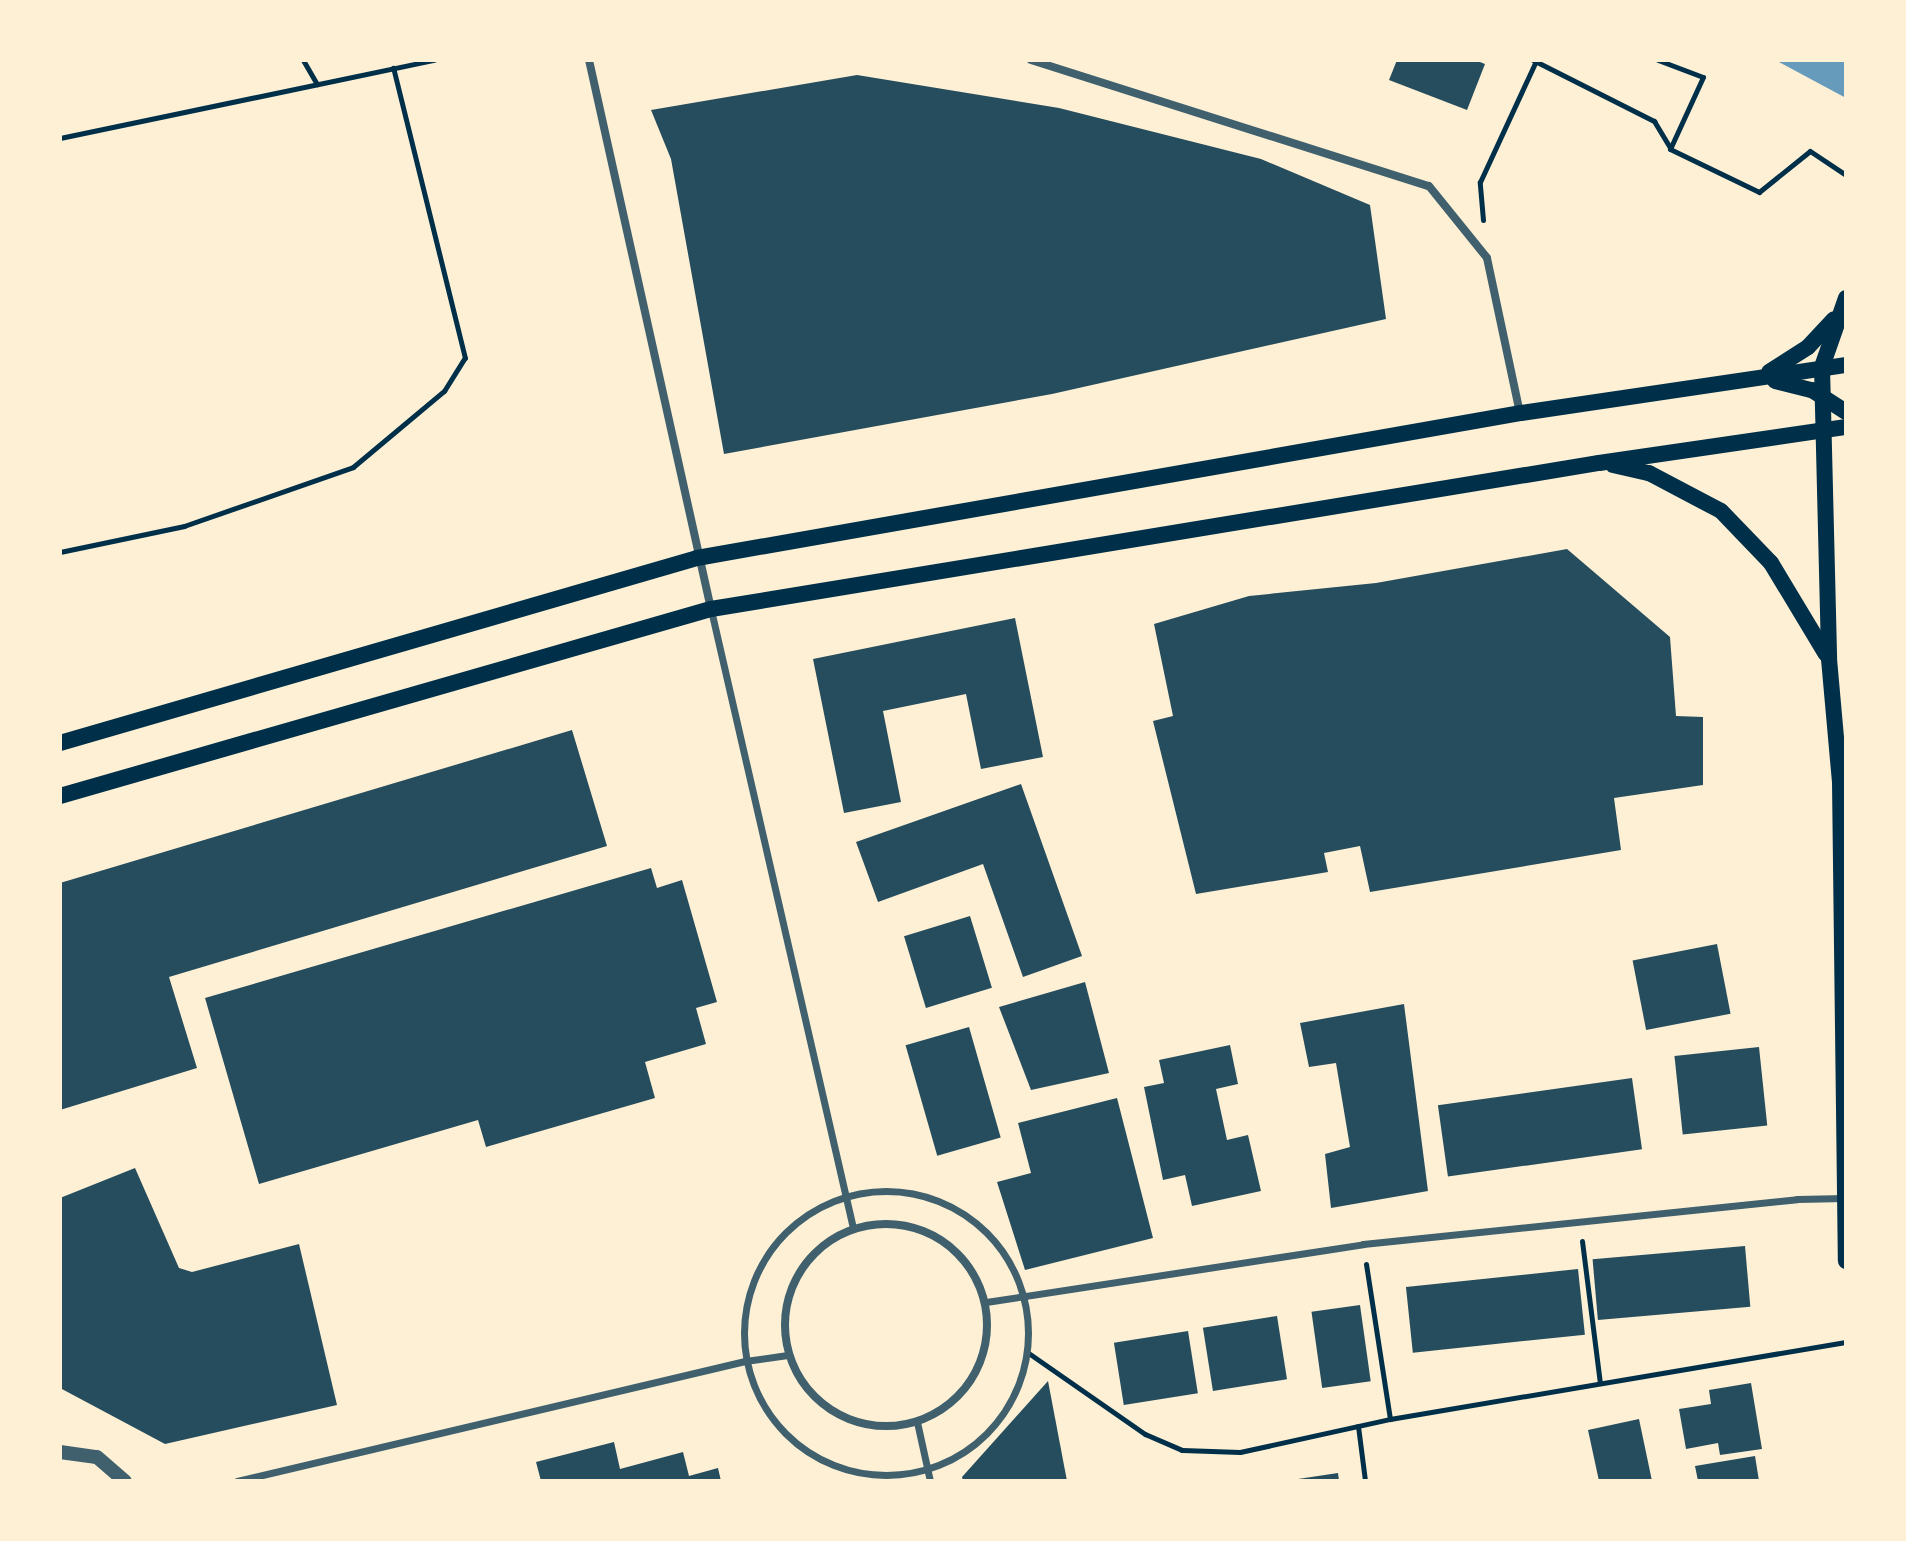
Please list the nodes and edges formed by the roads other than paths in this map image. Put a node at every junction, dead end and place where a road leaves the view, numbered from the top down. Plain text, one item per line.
1 (589, 60) edge
2 (1031, 60) edge
3 (1842, 305) edge
4 (1846, 365) edge
5 (1822, 367) junction
6 (1753, 380) junction
7 (1824, 396) junction
8 (1846, 412) edge
9 (1521, 413) junction
10 (1846, 427) edge
11 (1823, 431) junction
12 (1599, 463) junction
13 (697, 558) junction
14 (711, 609) junction
15 (1829, 659) junction
16 (60, 743) edge
17 (60, 796) edge
18 (845, 1195) junction
19 (1846, 1198) edge
20 (853, 1228) junction
21 (1846, 1261) edge
22 (1025, 1296) junction
23 (986, 1302) junction
24 (788, 1355) junction
25 (745, 1361) junction
26 (917, 1422) junction
27 (60, 1452) edge
28 (928, 1470) junction
29 (125, 1481) edge
30 (237, 1481) edge
31 (930, 1481) edge

1 - 13 street
2 - 9 street
3 - 5 main road
3 - 6 main road
4 - 5 main road
5 - 6 main road
5 - 7 main road
6 - 7 main road
6 - 9 main road
7 - 8 main road
7 - 11 main road
8 - 11 main road
9 - 13 main road
10 - 11 main road
11 - 12 main road
11 - 15 main road
12 - 14 main road
12 - 15 main road
13 - 14 street
13 - 16 main road
14 - 17 main road
14 - 18 street
15 - 19 main road
18 - 20 street
18 - 22 street
18 - 25 street
19 - 21 main road
19 - 22 street
20 - 23 street
20 - 24 street
22 - 23 street
22 - 28 street
23 - 26 street
24 - 25 street
24 - 26 street
25 - 28 street
25 - 30 street
26 - 28 street
27 - 29 street
28 - 31 street

